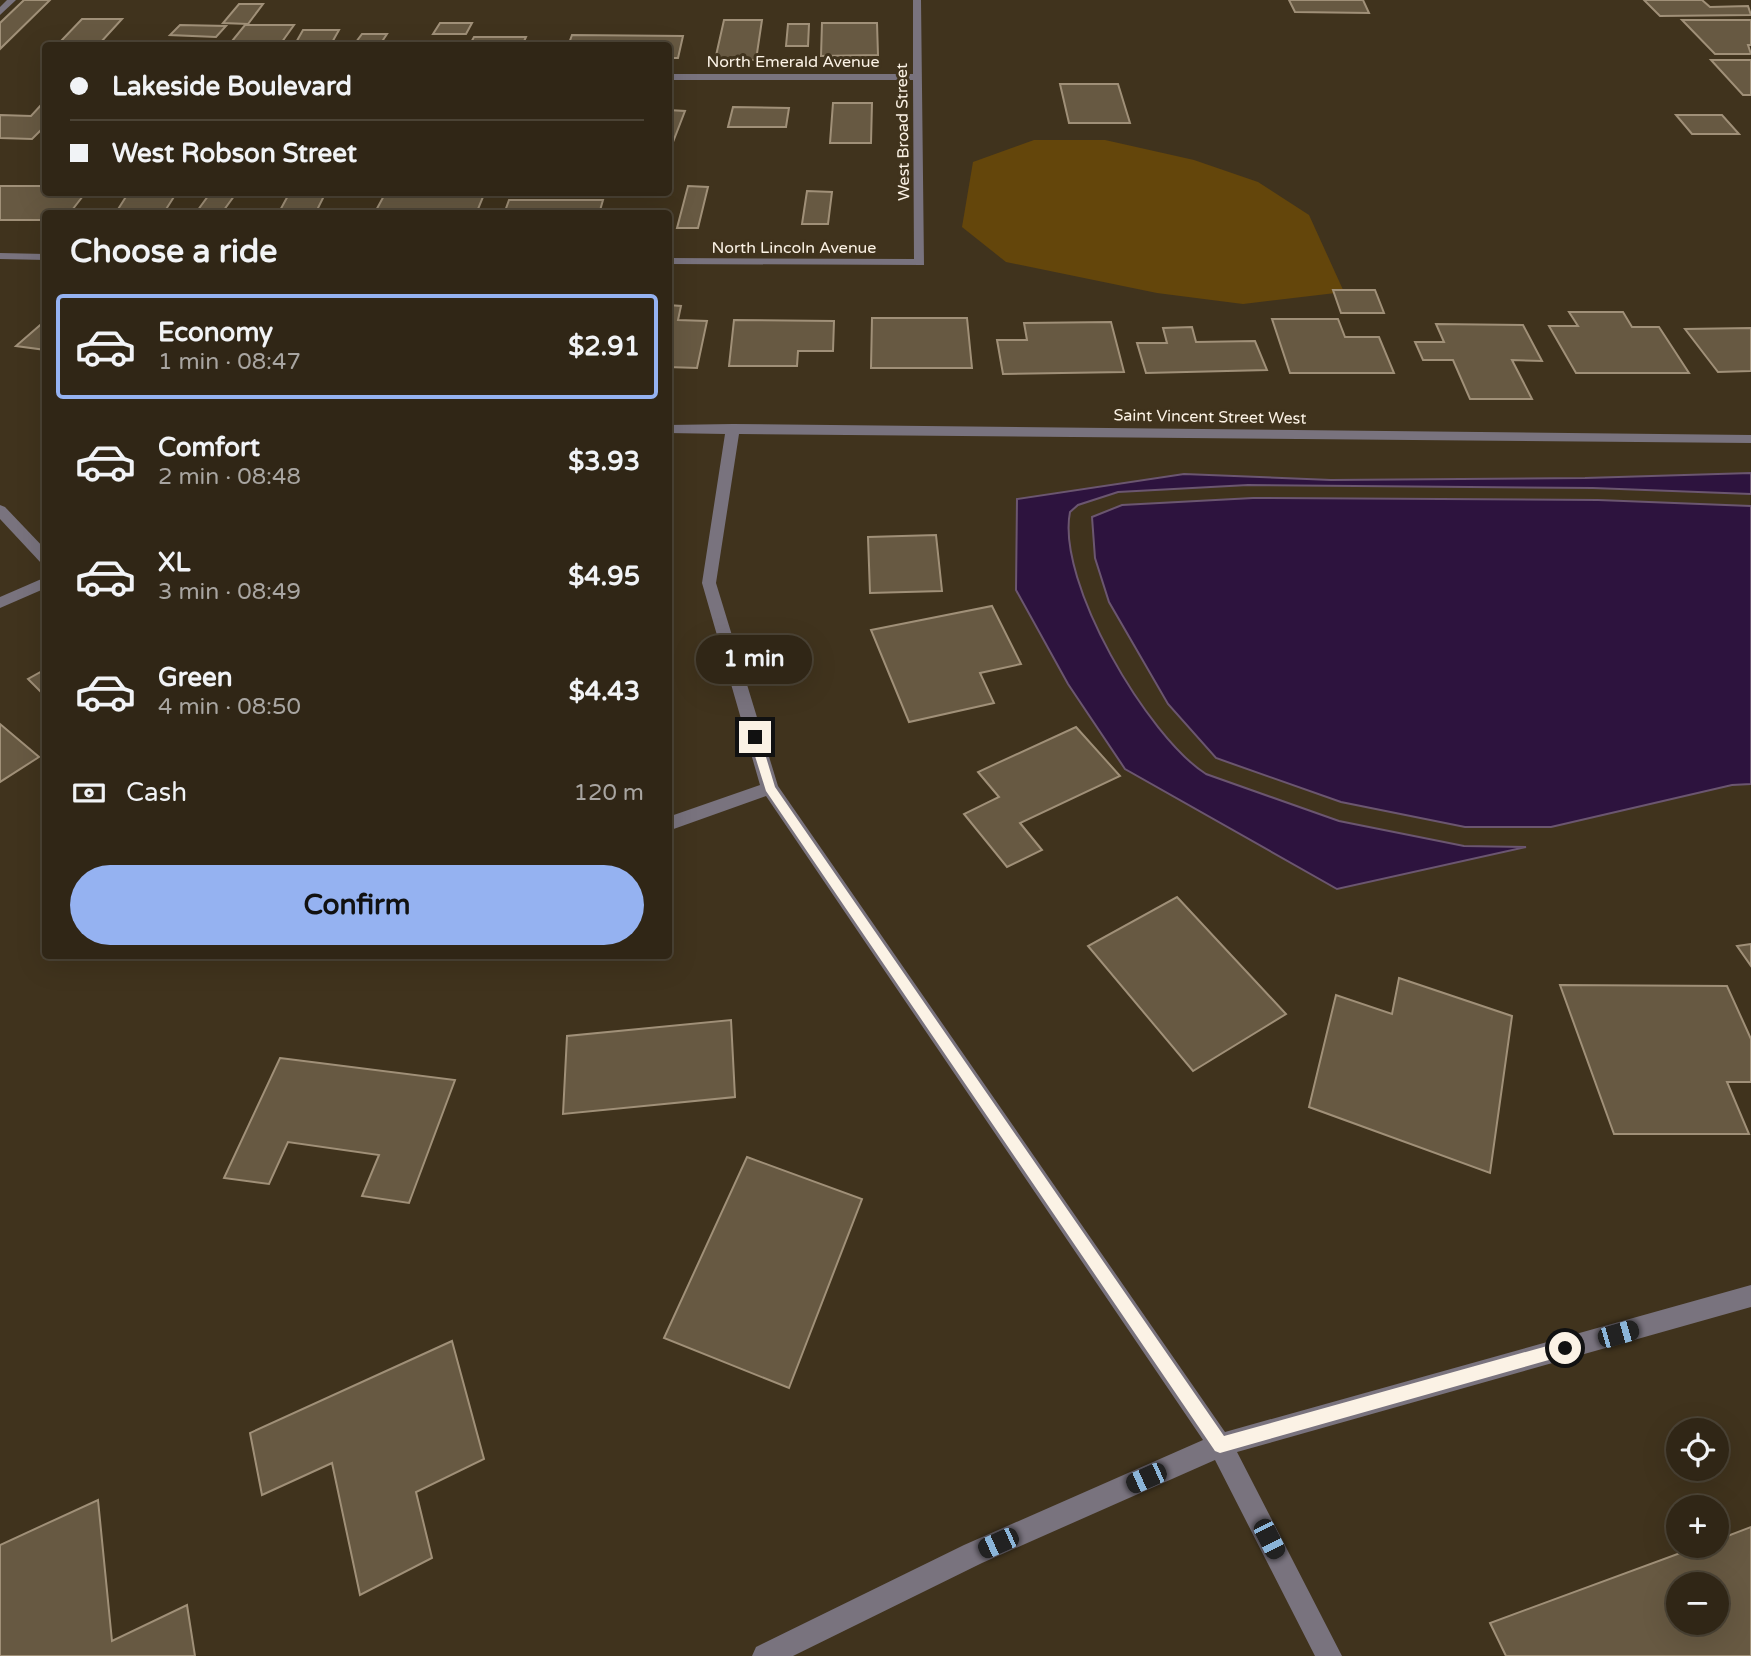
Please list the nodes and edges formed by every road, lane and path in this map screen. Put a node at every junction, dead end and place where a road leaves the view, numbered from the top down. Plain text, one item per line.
1 (12, 0) edge
2 (917, 0) edge
3 (0, 12) edge
4 (672, 77) edge
5 (917, 77) junction
6 (0, 256) edge
7 (42, 257) edge
8 (672, 261) edge
9 (920, 263) joint
10 (733, 428) junction
11 (672, 429) edge
12 (1751, 439) edge
13 (0, 510) edge
14 (42, 556) edge
15 (42, 584) edge
16 (0, 603) edge
17 (770, 788) junction
18 (672, 823) edge
19 (1751, 1296) edge
20 (1220, 1445) junction
21 (765, 1656) edge
22 (1329, 1656) edge

1 - 3 street
2 - 5 street, West Broad Street
4 - 5 street, North Emerald Avenue
5 - 9 street, West Broad Street
6 - 7 street
8 - 9 street, North Lincoln Avenue
10 - 11 street, Saint Vincent Street West
10 - 12 street, Saint Vincent Street West
10 - 17 street
13 - 14 street
15 - 16 street
17 - 18 street
17 - 20 street
19 - 20 street
20 - 21 street
20 - 22 street

